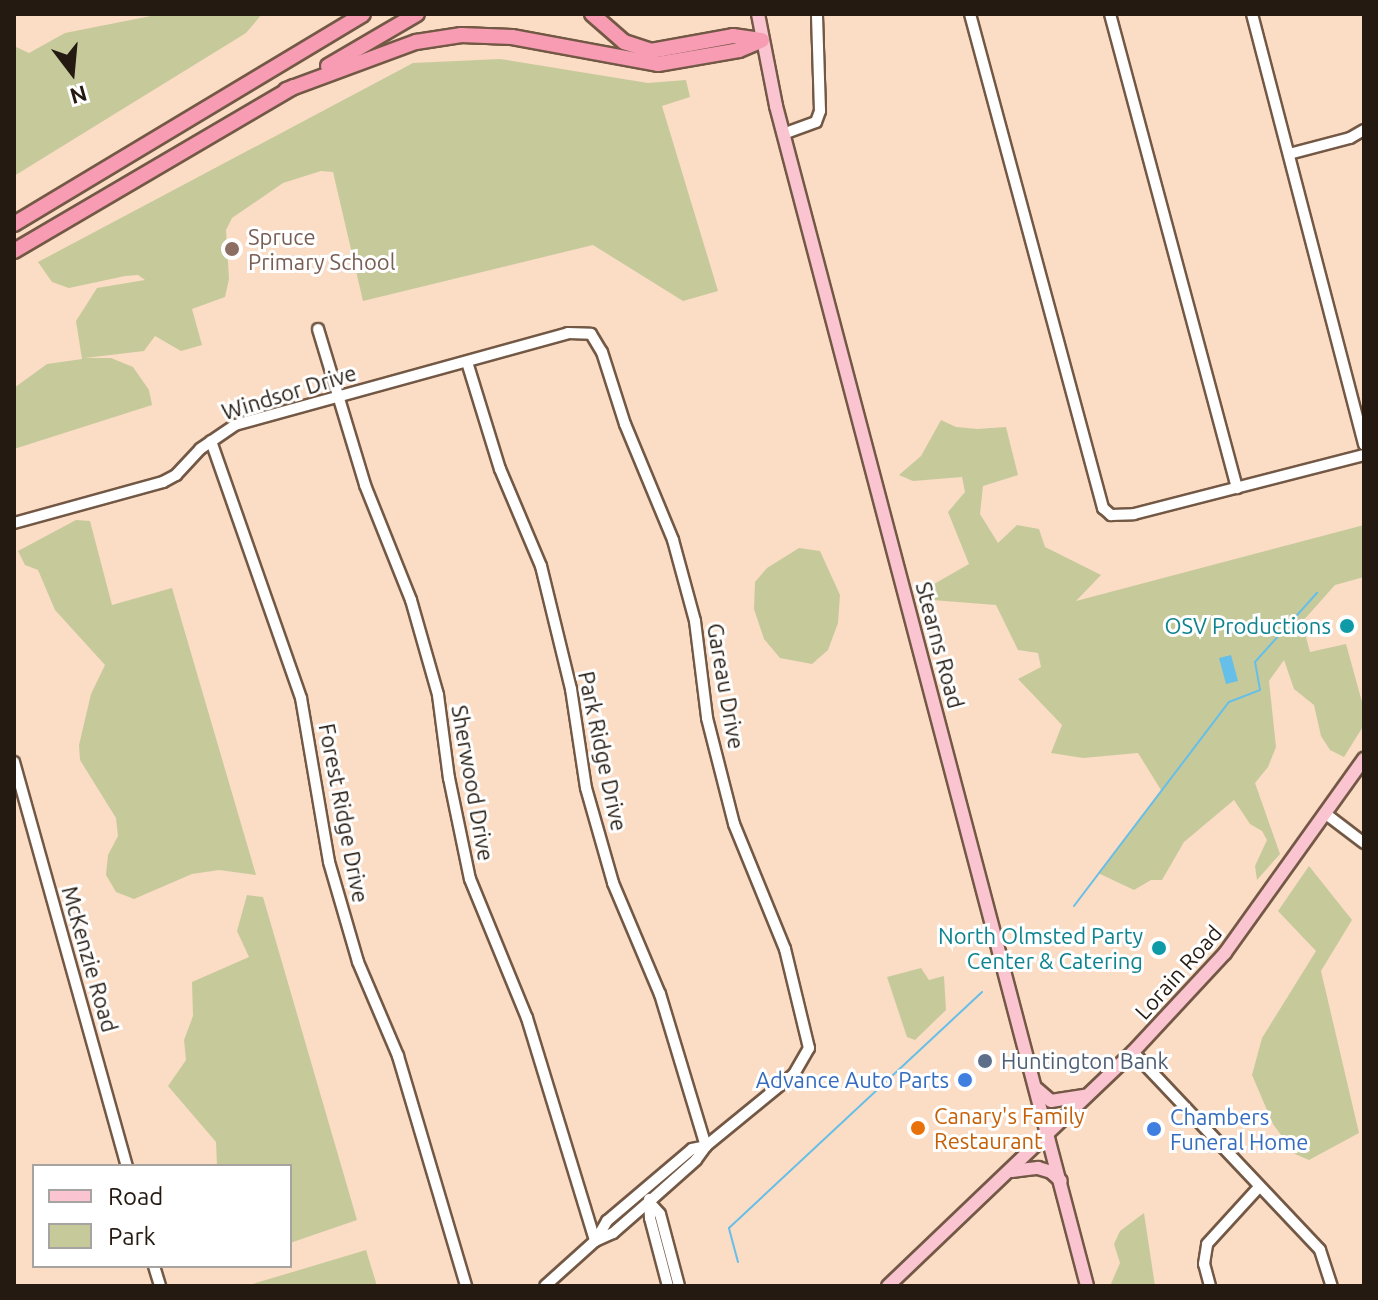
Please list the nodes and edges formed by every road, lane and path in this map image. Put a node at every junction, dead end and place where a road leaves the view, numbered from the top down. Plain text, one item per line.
1 (363, 14) edge
2 (417, 14) edge
3 (592, 14) edge
4 (758, 14) edge
5 (817, 14) edge
6 (970, 14) edge
7 (1110, 14) edge
8 (1252, 14) edge
9 (762, 40) junction
10 (286, 90) junction
11 (1364, 130) edge
12 (783, 134) junction
13 (1289, 154) junction
14 (14, 224) edge
15 (14, 251) edge
16 (318, 329) dead end
17 (591, 334) joint
18 (467, 362) junction
19 (338, 396) junction
20 (211, 441) junction
21 (1364, 445) edge
22 (1364, 455) edge
23 (1237, 488) junction
24 (14, 523) edge
25 (1364, 759) edge
26 (14, 762) edge
27 (1326, 814) junction
28 (1364, 843) edge
29 (1133, 1052) junction
30 (1037, 1089) junction
31 (1091, 1093) junction
32 (1049, 1134) junction
33 (706, 1146) junction
34 (126, 1164) edge
35 (1006, 1175) junction
36 (1061, 1181) junction
37 (1259, 1187) junction
38 (646, 1188) junction
39 (650, 1203) junction
40 (595, 1241) junction
41 (466, 1286) edge
42 (545, 1286) edge
43 (668, 1286) edge
44 (679, 1286) edge
45 (888, 1286) edge
46 (1087, 1286) edge
47 (1210, 1286) edge
48 (1332, 1286) edge

1 - 14 highway
2 - 10 highway
3 - 9 highway
4 - 9 main road, Stearns Road
5 - 12 street
6 - 23 street
7 - 23 street
8 - 13 street
9 - 10 highway
9 - 12 main road, Stearns Road
10 - 15 highway
11 - 13 street
12 - 30 main road, Stearns Road
13 - 21 street
16 - 19 street, Sherwood Drive
17 - 18 street, Windsor Drive
17 - 33 street, Gareau Drive
18 - 19 street, Windsor Drive
18 - 33 street, Park Ridge Drive
19 - 20 street, Windsor Drive
19 - 40 street, Sherwood Drive
20 - 24 street, Windsor Drive
20 - 41 street, Forest Ridge Drive
22 - 23 street
25 - 27 main road, Lorain Road
26 - 34 street, McKenzie Road
27 - 28 street
27 - 29 main road, Lorain Road
29 - 31 main road, Lorain Road
29 - 37 street
30 - 31 main road
30 - 32 main road, Stearns Road
31 - 32 main road, Lorain Road
32 - 35 main road, Lorain Road
32 - 36 main road, Stearns Road
33 - 38 street
33 - 39 street
35 - 36 main road
35 - 45 main road, Lorain Road
36 - 46 main road, Stearns Road
37 - 47 street
37 - 48 street
38 - 39 street
38 - 40 street
39 - 40 street
39 - 43 street
39 - 44 street
40 - 42 street

